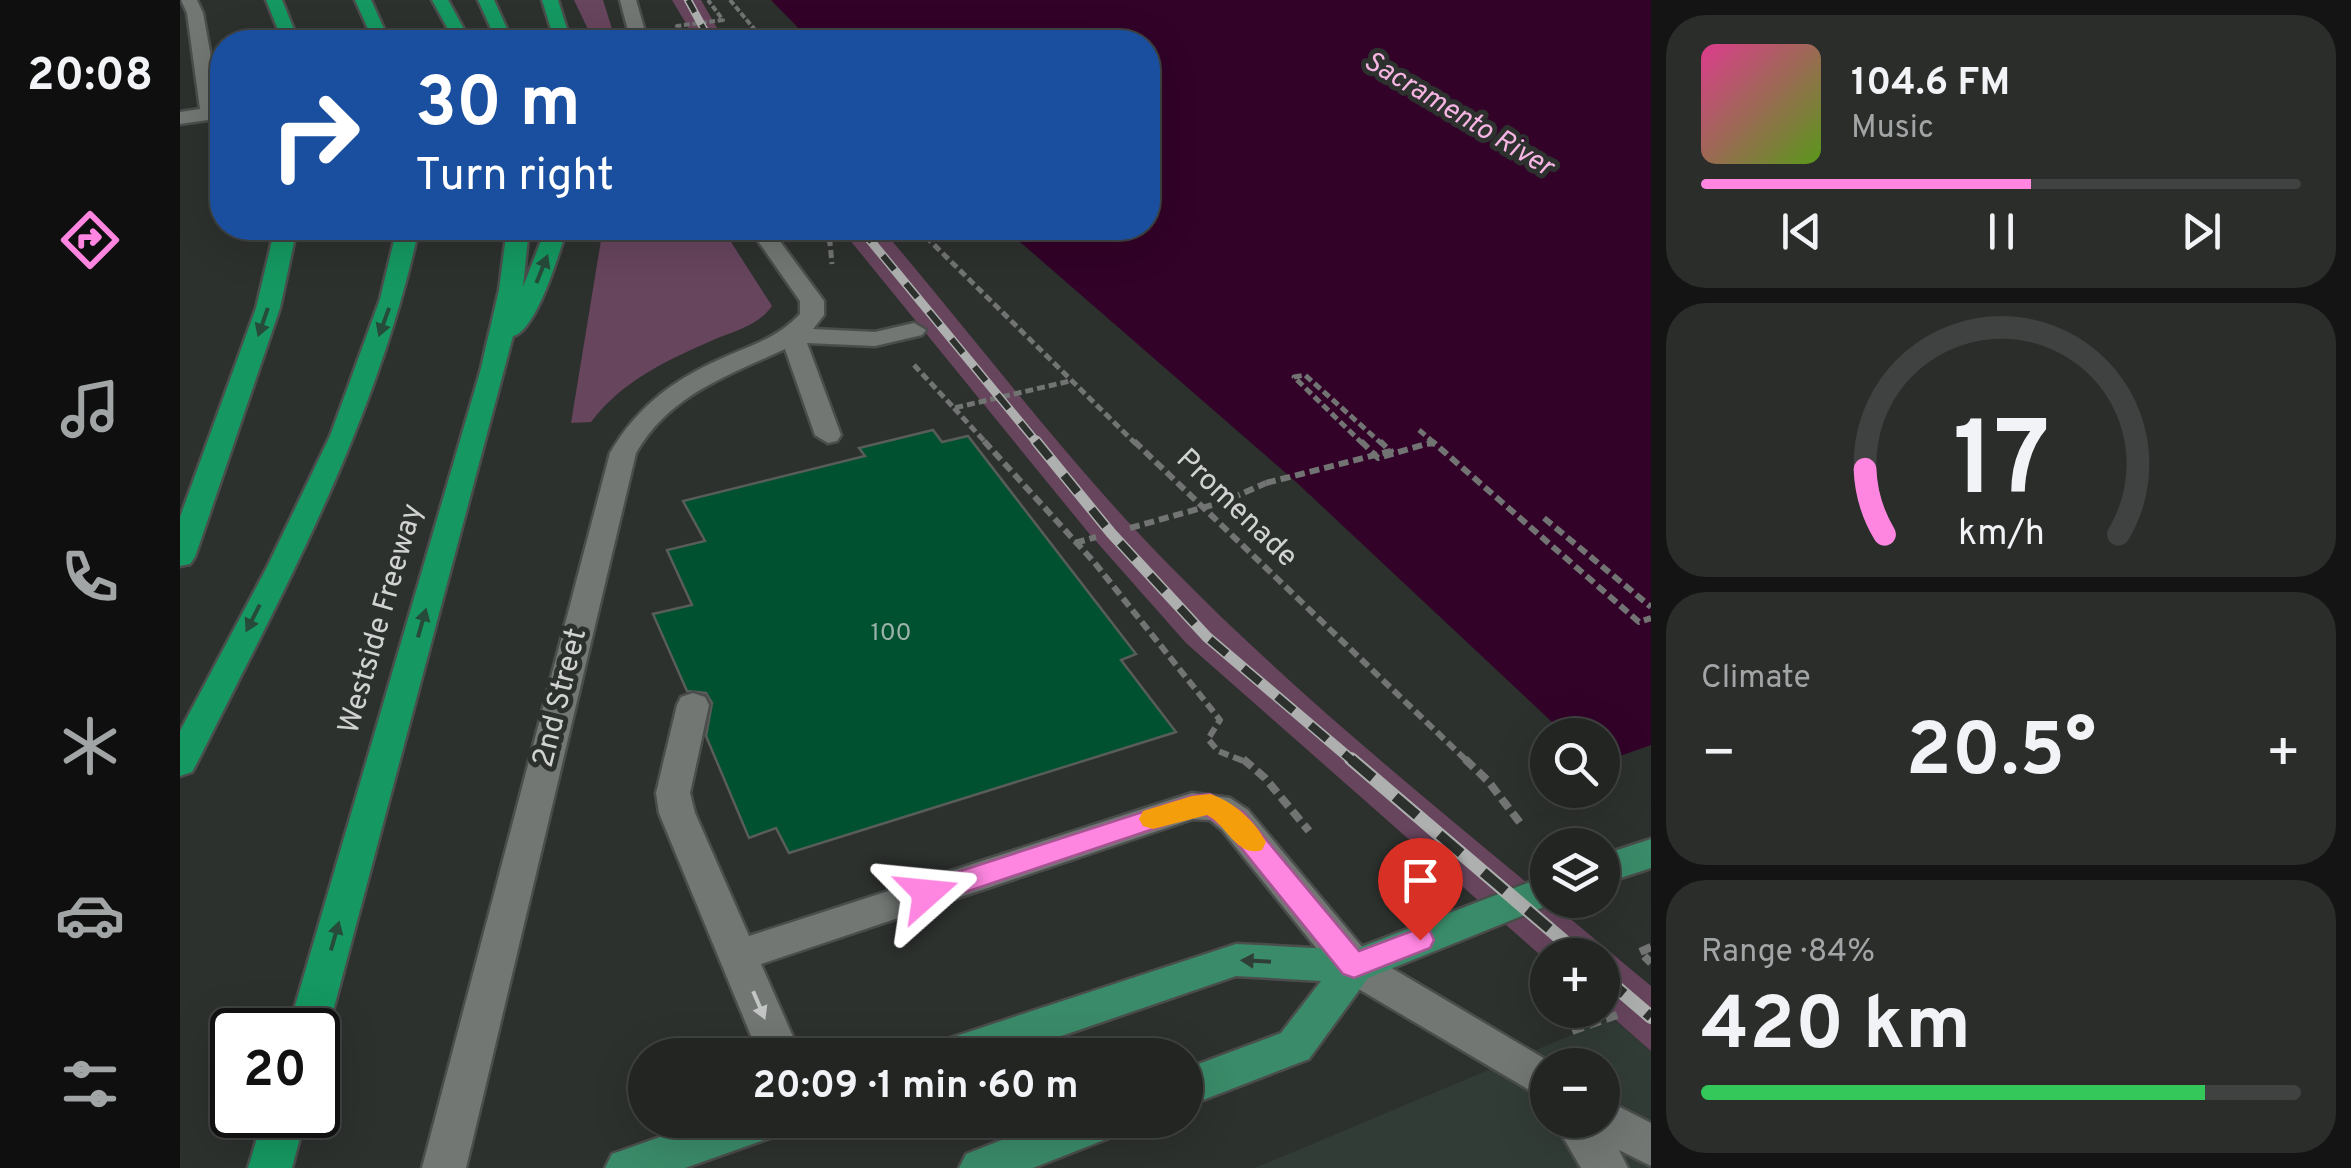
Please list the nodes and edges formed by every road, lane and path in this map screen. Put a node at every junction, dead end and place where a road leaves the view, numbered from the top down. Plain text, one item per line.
1 (190, 0) edge
2 (274, 0) edge
3 (363, 0) edge
4 (440, 0) edge
5 (486, 0) edge
6 (550, 0) edge
7 (628, 0) edge
8 (708, 0) edge
9 (730, 0) edge
10 (286, 30) edge
11 (377, 30) edge
12 (456, 30) edge
13 (502, 30) edge
14 (559, 30) edge
15 (637, 30) edge
16 (676, 30) edge
17 (755, 30) edge
18 (210, 84) edge
19 (210, 114) edge
20 (180, 118) edge
21 (283, 240) edge
22 (406, 240) edge
23 (517, 240) edge
24 (552, 240) edge
25 (768, 240) edge
26 (929, 240) edge
27 (800, 329) junction
28 (914, 330) dead end
29 (904, 355) dead end
30 (493, 372) junction
31 (1071, 380) junction
32 (954, 408) junction
33 (1419, 430) dead end
34 (828, 435) dead end
35 (1433, 442) junction
36 (1203, 508) junction
37 (1544, 518) dead end
38 (1130, 528) dead end
39 (1096, 537) dead end
40 (1075, 543) junction
41 (180, 557) edge
42 (1651, 607) edge
43 (1651, 618) edge
44 (693, 705) dead end
45 (180, 763) edge
46 (1521, 824) dead end
47 (1309, 831) dead end
48 (1651, 853) edge
49 (1620, 864) edge
50 (1530, 897) edge
51 (1651, 948) edge
52 (738, 956) junction
53 (1651, 963) edge
54 (1354, 966) junction
55 (314, 1008) edge
56 (1623, 1013) dead end
57 (1572, 1030) dead end
58 (773, 1038) edge
59 (1004, 1038) edge
60 (1530, 1072) edge
61 (1203, 1081) edge
62 (1620, 1128) edge
63 (278, 1138) edge
64 (714, 1138) edge
65 (1058, 1138) edge
66 (1586, 1138) edge
67 (1651, 1146) edge
68 (270, 1168) edge
69 (444, 1168) edge
70 (627, 1168) edge
71 (981, 1168) edge
72 (1606, 1168) edge

1 - 18 street
2 - 10 highway
3 - 11 highway
4 - 12 highway
5 - 13 highway
6 - 14 highway
7 - 15 street
8 - 16 path
9 - 17 path
19 - 20 street
21 -> 41 highway
22 -> 45 highway
23 - 30 highway, Westside Freeway
30 -> 24 highway
25 - 27 street
26 - 31 path, Promenade
27 - 28 street
27 - 34 street
27 - 69 street, 2nd Street
29 - 32 path
55 -> 30 highway, Westside Freeway
31 - 32 path
31 - 36 path, Promenade
32 - 40 path
33 - 35 path
35 - 36 path, bridge
35 - 43 path
36 - 38 path
36 - 46 path, Promenade
37 - 42 path
39 - 40 path
40 - 47 path
44 - 52 street
48 - 49 main road
50 - 54 main road
51 - 53 path
52 - 54 street
52 -> 58 street
54 -> 59 main road
54 - 60 street
54 - 61 main road
56 - 57 path
62 - 67 street
63 - 68 highway
64 - 70 main road
65 - 71 main road
66 - 72 street

